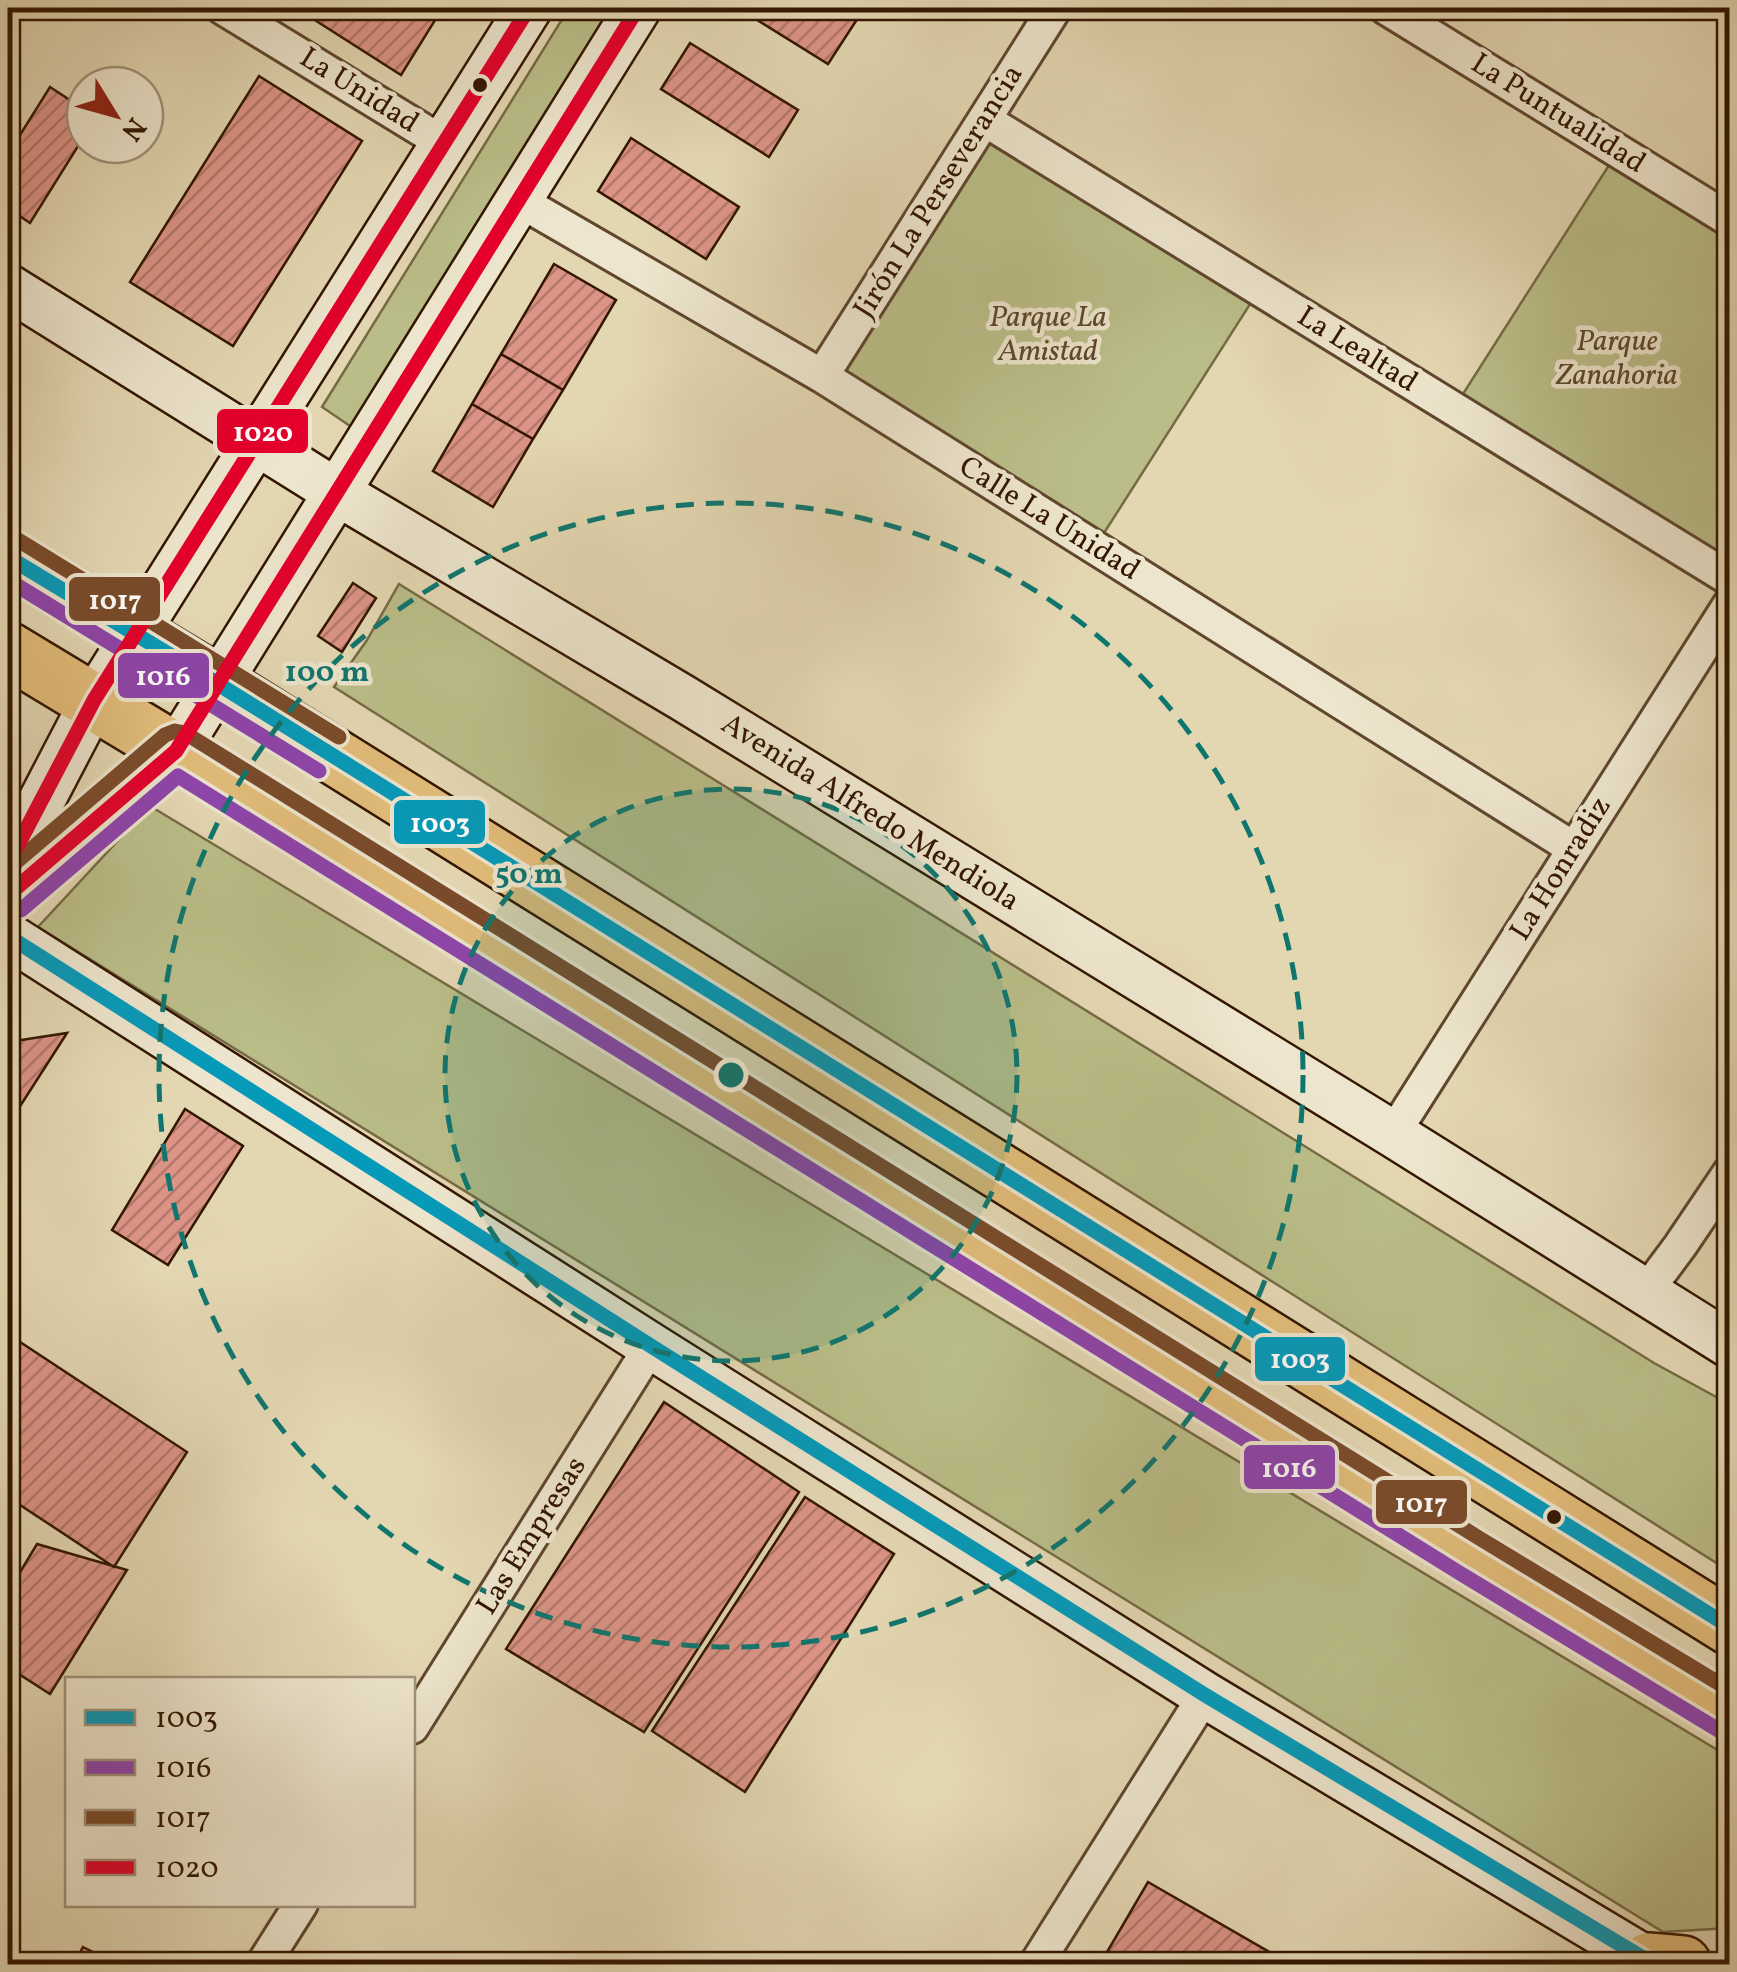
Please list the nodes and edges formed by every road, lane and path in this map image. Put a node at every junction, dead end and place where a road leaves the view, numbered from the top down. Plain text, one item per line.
1 (223, 8) edge
2 (529, 8) edge
3 (638, 8) edge
4 (1055, 8) edge
5 (1386, 8) edge
6 (985, 120) junction
7 (445, 144) junction
8 (518, 200) junction
9 (1730, 220) edge
10 (8, 288) edge
11 (822, 376) junction
12 (256, 443) junction
13 (338, 493) junction
14 (8, 557) edge
15 (1730, 579) edge
16 (1730, 604) edge
17 (136, 634) junction
18 (8, 650) edge
19 (218, 684) junction
20 (94, 700) junction
21 (176, 752) junction
22 (1573, 848) junction
23 (8, 865) edge
24 (8, 894) edge
25 (8, 936) edge
26 (1393, 1134) junction
27 (1730, 1172) edge
28 (1645, 1293) junction
29 (1730, 1345) edge
30 (651, 1346) junction
31 (1730, 1627) edge
32 (1205, 1694) junction
33 (1730, 1714) edge
34 (415, 1722) edge
35 (299, 1907) edge
36 (1661, 1963) edge
37 (264, 1964) edge
38 (1036, 1964) edge

1 - 7 street, La Unidad
2 - 7 main road
3 - 8 main road
4 - 6 street, Jirón La Perseverancia
5 - 9 street, La Puntualidad
6 - 11 street, Jirón La Perseverancia
6 - 15 street, La Lealtad
7 - 12 main road
8 - 11 street, Calle La Unidad
8 - 13 main road
10 - 12 main road, Avenida Alfredo Mendiola
11 - 22 street, Calle La Unidad
12 - 13 main road, Avenida Alfredo Mendiola
12 - 17 main road
13 - 19 main road
13 - 26 main road, Avenida Alfredo Mendiola
14 - 17 highway
16 - 22 street, La Honradiz
17 - 19 highway
17 - 20 main road
18 - 20 highway
19 - 21 main road
19 - 31 highway
20 - 21 highway
20 - 23 main road
21 - 24 main road
21 - 33 highway
22 - 26 street, La Honradiz
25 - 30 main road
26 - 28 main road, Avenida Alfredo Mendiola
27 - 28 street
28 - 29 main road, Avenida Alfredo Mendiola
30 - 32 main road
30 - 34 street, Las Empresas
32 - 36 main road
32 - 38 street
35 - 37 street

